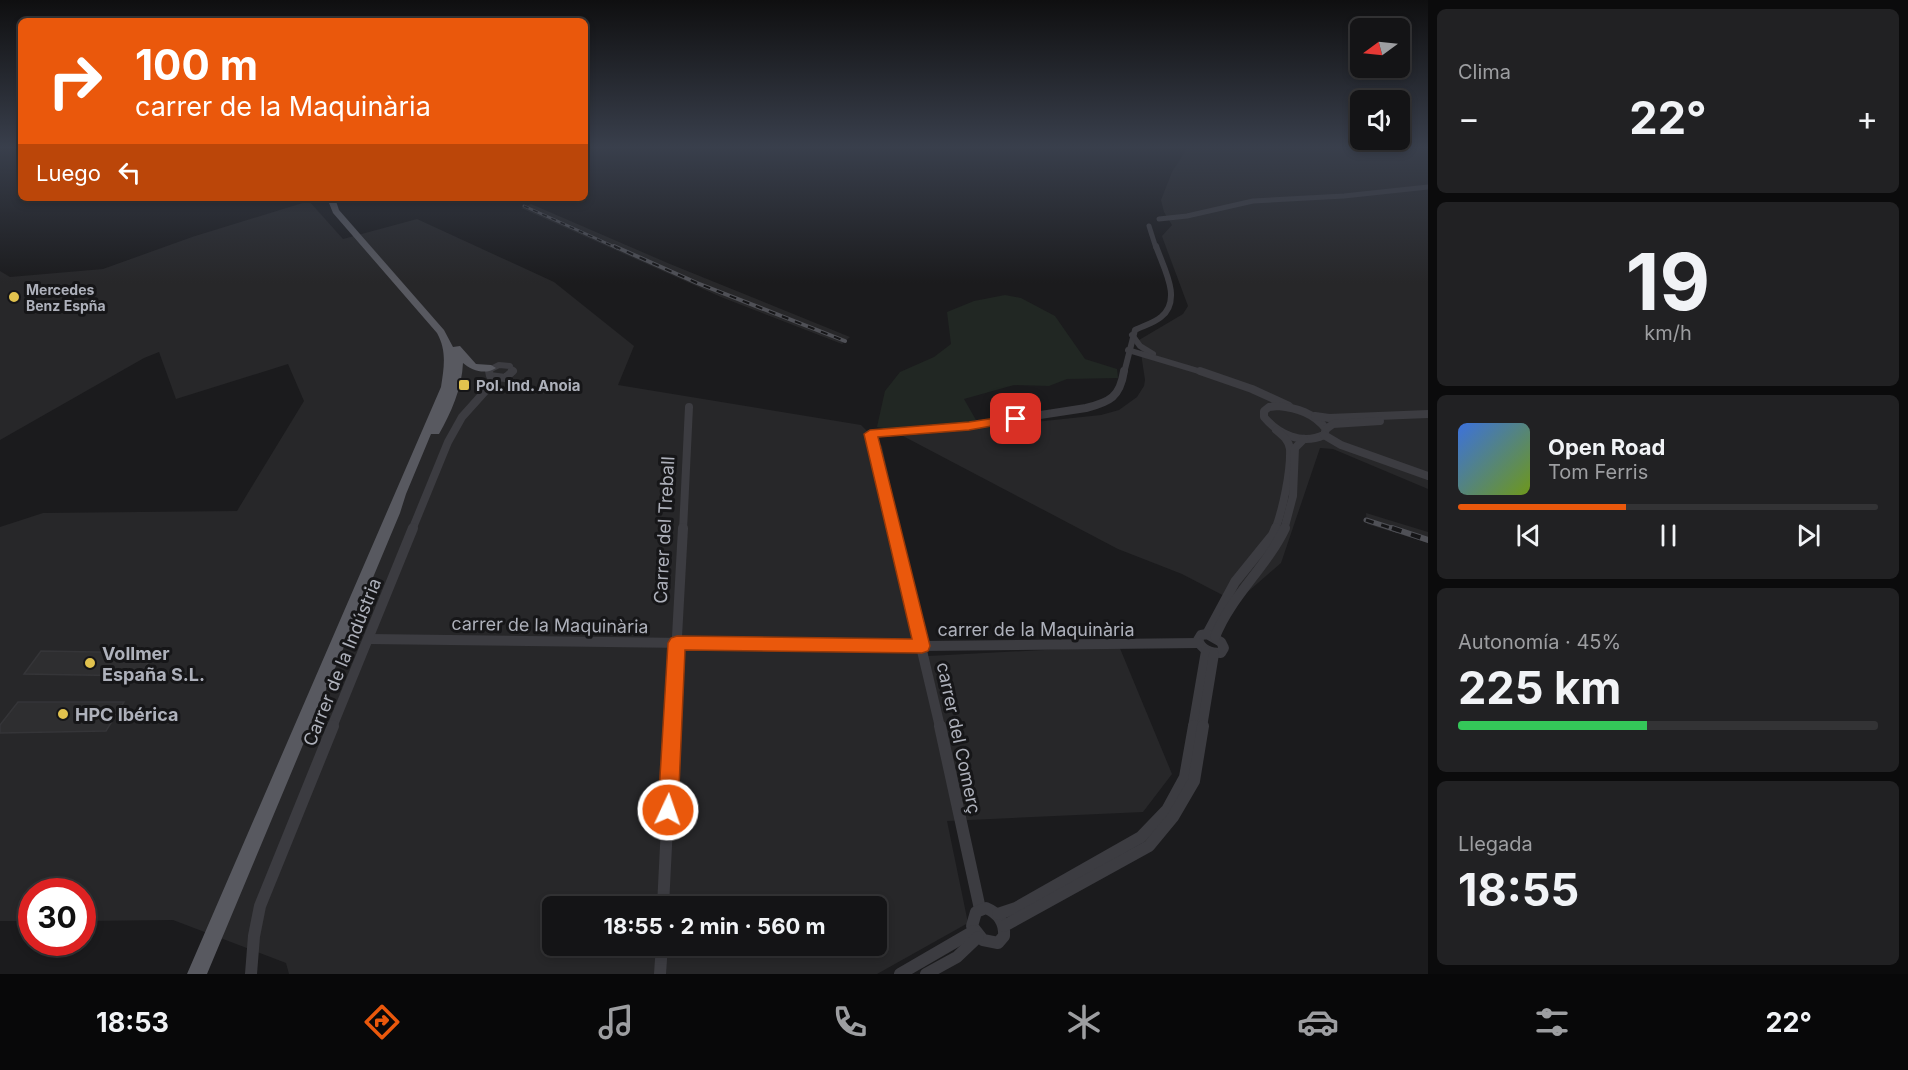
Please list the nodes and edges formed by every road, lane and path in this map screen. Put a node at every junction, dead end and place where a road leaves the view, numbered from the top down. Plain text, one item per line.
1 (1384, 192) edge
2 (332, 201) edge
3 (1159, 219) dead end
4 (1149, 226) dead end
5 (393, 275) junction
6 (1132, 335) junction
7 (457, 348) junction
8 (1129, 349) junction
9 (1144, 352) junction
10 (1128, 360) junction
11 (492, 374) junction
12 (456, 385) junction
13 (1260, 392) junction
14 (689, 406) dead end
15 (1289, 406) junction
16 (1264, 411) junction
17 (1313, 415) junction
18 (1428, 417) edge
19 (1276, 430) junction
20 (1325, 432) junction
21 (1304, 440) junction
22 (1428, 476) edge
23 (394, 513) junction
24 (1211, 636) junction
25 (369, 639) junction
26 (677, 643) junction
27 (922, 646) junction
28 (1206, 649) junction
29 (664, 896) edge
30 (980, 909) junction
31 (1001, 920) junction
32 (976, 934) junction
33 (661, 956) edge
34 (197, 974) edge
35 (251, 974) edge
36 (660, 974) edge
37 (900, 974) edge
38 (926, 974) edge

1 - 3 street
2 - 5 main road
4 - 6 street
5 - 7 main road
5 - 23 main road
6 - 8 street
6 - 9 street
7 - 11 main road
7 - 12 main road
8 - 9 street
8 - 10 street
9 - 10 street
9 - 13 street
10 - 27 street, carrer del Comerç
11 - 12 main road
11 - 25 street, Carrer de la Indústria
12 - 23 main road
13 - 15 street
13 - 16 street
14 - 26 street, Carrer del Treball
15 - 16 street
15 - 17 street
16 - 19 street
17 - 18 street
17 - 20 street
18 - 20 street
19 - 21 street
19 - 24 street
20 - 21 street
20 - 22 street
21 - 24 street
23 - 34 main road
24 - 28 street
24 - 28 street
25 - 26 street, carrer de la Maquinària
25 - 35 street, Carrer de la Indústria
26 - 27 street, carrer de la Maquinària
26 - 29 street, Carrer del Treball
27 - 28 street, carrer de la Maquinària
27 - 30 street, carrer del Comerç
28 - 31 street
30 - 31 street
30 - 32 street
31 - 32 street
32 - 37 street
32 - 38 street
33 - 36 street

